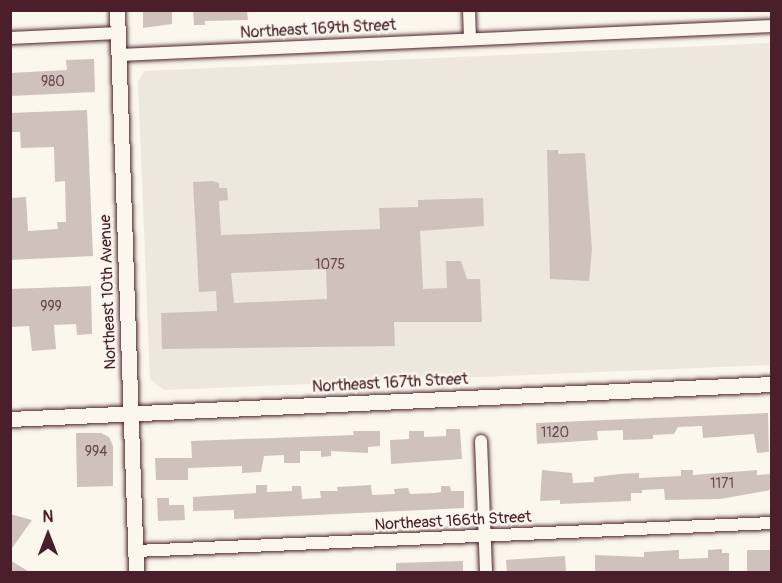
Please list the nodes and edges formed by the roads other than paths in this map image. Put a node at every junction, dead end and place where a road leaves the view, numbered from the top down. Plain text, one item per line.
1 (117, 10) edge
2 (469, 10) edge
3 (771, 26) edge
4 (118, 33) junction
5 (10, 38) edge
6 (470, 38) junction
7 (119, 56) junction
8 (771, 384) edge
9 (130, 413) junction
10 (10, 419) edge
11 (481, 441) dead end
12 (771, 523) edge
13 (485, 536) junction
14 (136, 551) junction
15 (136, 573) edge
16 (486, 573) edge

1 - 4 street, Northeast 10th Avenue
2 - 6 street
3 - 6 street, Northeast 169th Street
4 - 5 street
4 - 7 street, Northeast 10th Avenue
6 - 7 street, Northeast 169th Street
7 - 9 street, Northeast 10th Avenue
8 - 9 street, Northeast 167th Street
9 - 10 street, Northeast 167th Street
9 - 14 street, Northeast 10th Avenue
11 - 13 street
12 - 13 street, Northeast 166th Street
13 - 14 street, Northeast 166th Street
13 - 16 street
14 - 15 street, Northeast 10th Avenue

